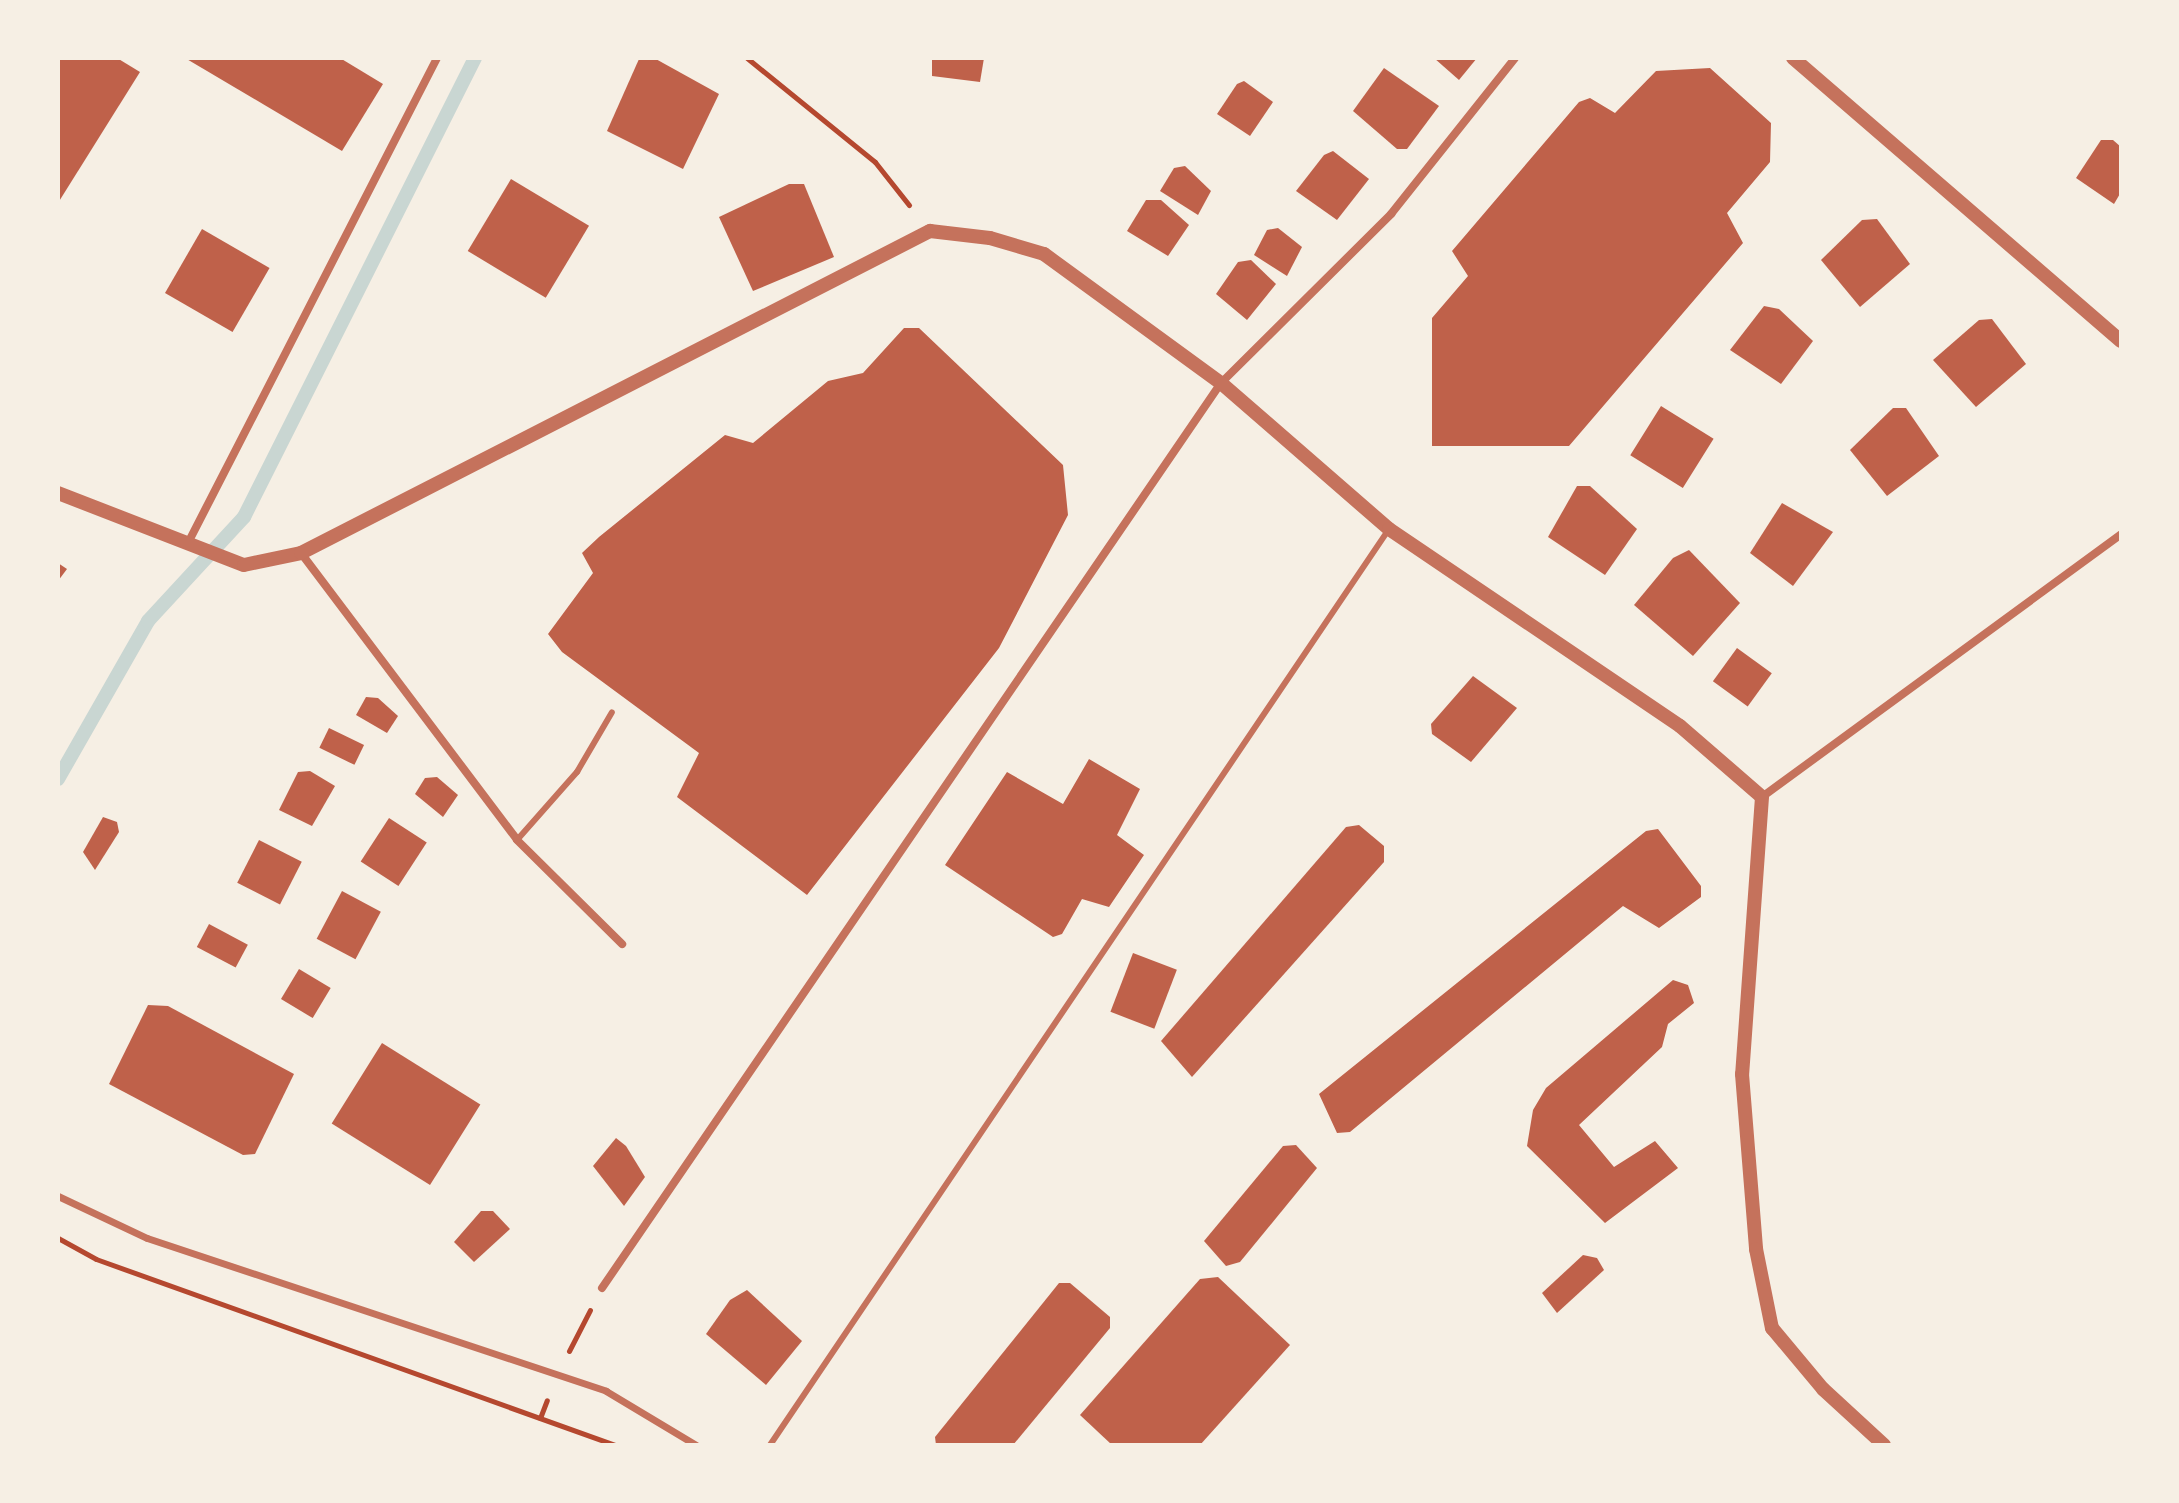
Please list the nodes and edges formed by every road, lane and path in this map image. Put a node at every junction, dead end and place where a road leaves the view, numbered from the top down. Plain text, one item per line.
1 (437, 58) edge
2 (747, 58) edge
3 (1515, 58) edge
4 (1793, 58) edge
5 (930, 231) junction
6 (2121, 341) edge
7 (1221, 383) junction
8 (58, 493) edge
9 (1389, 529) junction
10 (2121, 534) edge
11 (189, 541) junction
12 (301, 553) junction
13 (612, 712) dead end
14 (1762, 797) junction
15 (517, 840) junction
16 (622, 944) dead end
17 (58, 1196) edge
18 (58, 1238) edge
19 (602, 1288) dead end
20 (615, 1445) edge
21 (696, 1445) edge
22 (770, 1445) edge
23 (1884, 1445) edge

1 - 11 street
2 - 5 path
3 - 7 street
4 - 6 street
5 - 7 street
5 - 12 street
7 - 9 street
7 - 19 street
8 - 11 street
9 - 14 street
9 - 22 lane
10 - 14 street
11 - 12 street
12 - 15 street
13 - 15 lane
14 - 23 street
15 - 16 street
17 - 21 street
18 - 20 path

